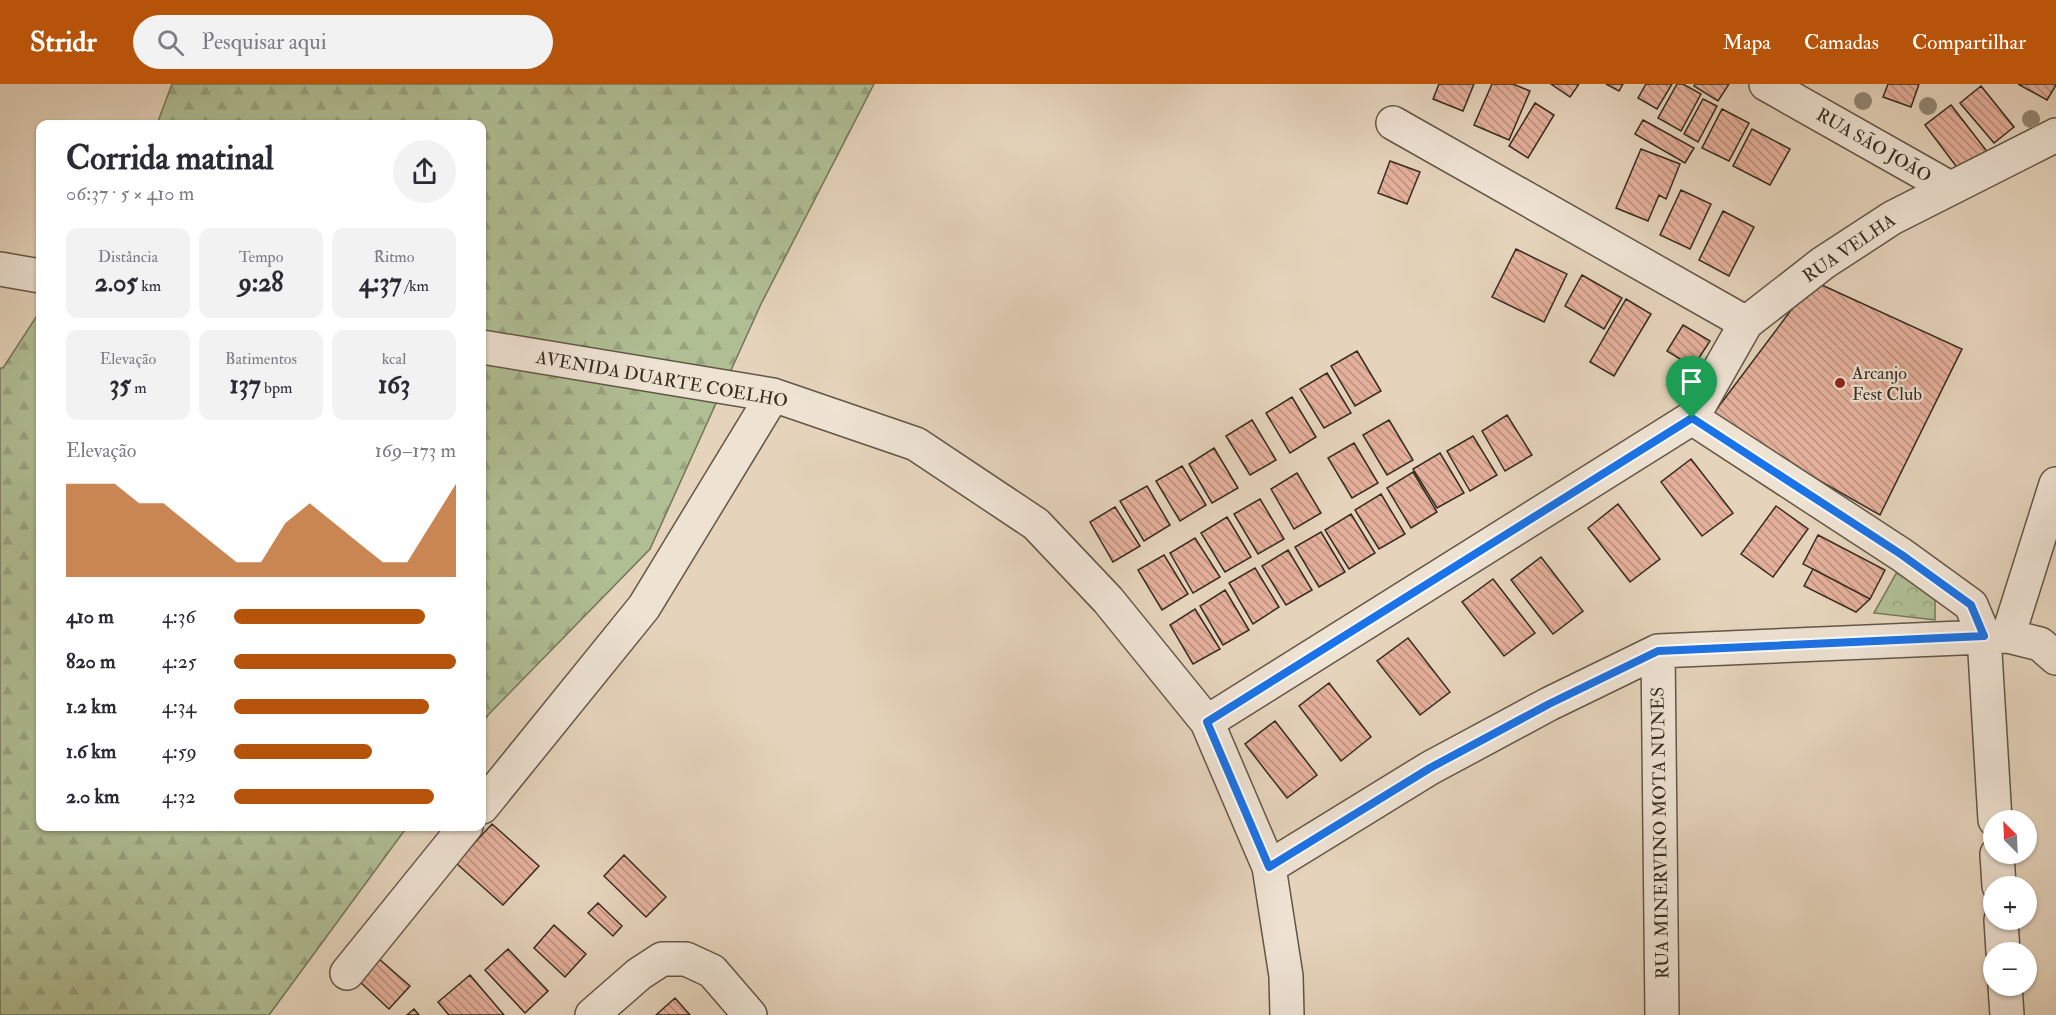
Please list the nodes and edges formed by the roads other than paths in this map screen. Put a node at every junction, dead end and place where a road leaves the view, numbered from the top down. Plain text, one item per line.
1 (1767, 84) edge
2 (1394, 123) dead end
3 (2056, 135) edge
4 (1950, 188) junction
5 (0, 269) edge
6 (36, 275) edge
7 (1746, 323) junction
8 (486, 348) edge
9 (773, 395) junction
10 (1692, 418) junction
11 (2056, 484) edge
12 (1996, 636) junction
13 (2051, 645) edge
14 (1658, 651) junction
15 (1207, 722) junction
16 (486, 802) edge
17 (1995, 810) edge
18 (462, 831) edge
19 (1269, 867) junction
20 (347, 973) dead end
21 (2006, 996) edge
22 (592, 1015) edge
23 (750, 1015) edge
24 (1287, 1015) edge
25 (1662, 1015) edge
26 (2007, 1015) edge

1 - 4 street, RUA SÃO JOÃO
2 - 7 street
3 - 4 street, RUA VELHA
4 - 7 street, RUA VELHA
5 - 6 street
7 - 10 street, RUA VELHA
8 - 9 street, AVENIDA DUARTE COELHO
9 - 15 street, AVENIDA DUARTE COELHO
9 - 16 street
10 - 12 street
10 - 15 street
11 - 12 street
12 - 13 street
12 - 14 street
12 - 17 street
14 - 19 street
14 - 25 street, RUA MINERVINO MOTA NUNES
15 - 19 street, AVENIDA DUARTE COELHO
18 - 20 street
19 - 24 street, AVENIDA DUARTE COELHO
21 - 26 street
22 - 23 street

